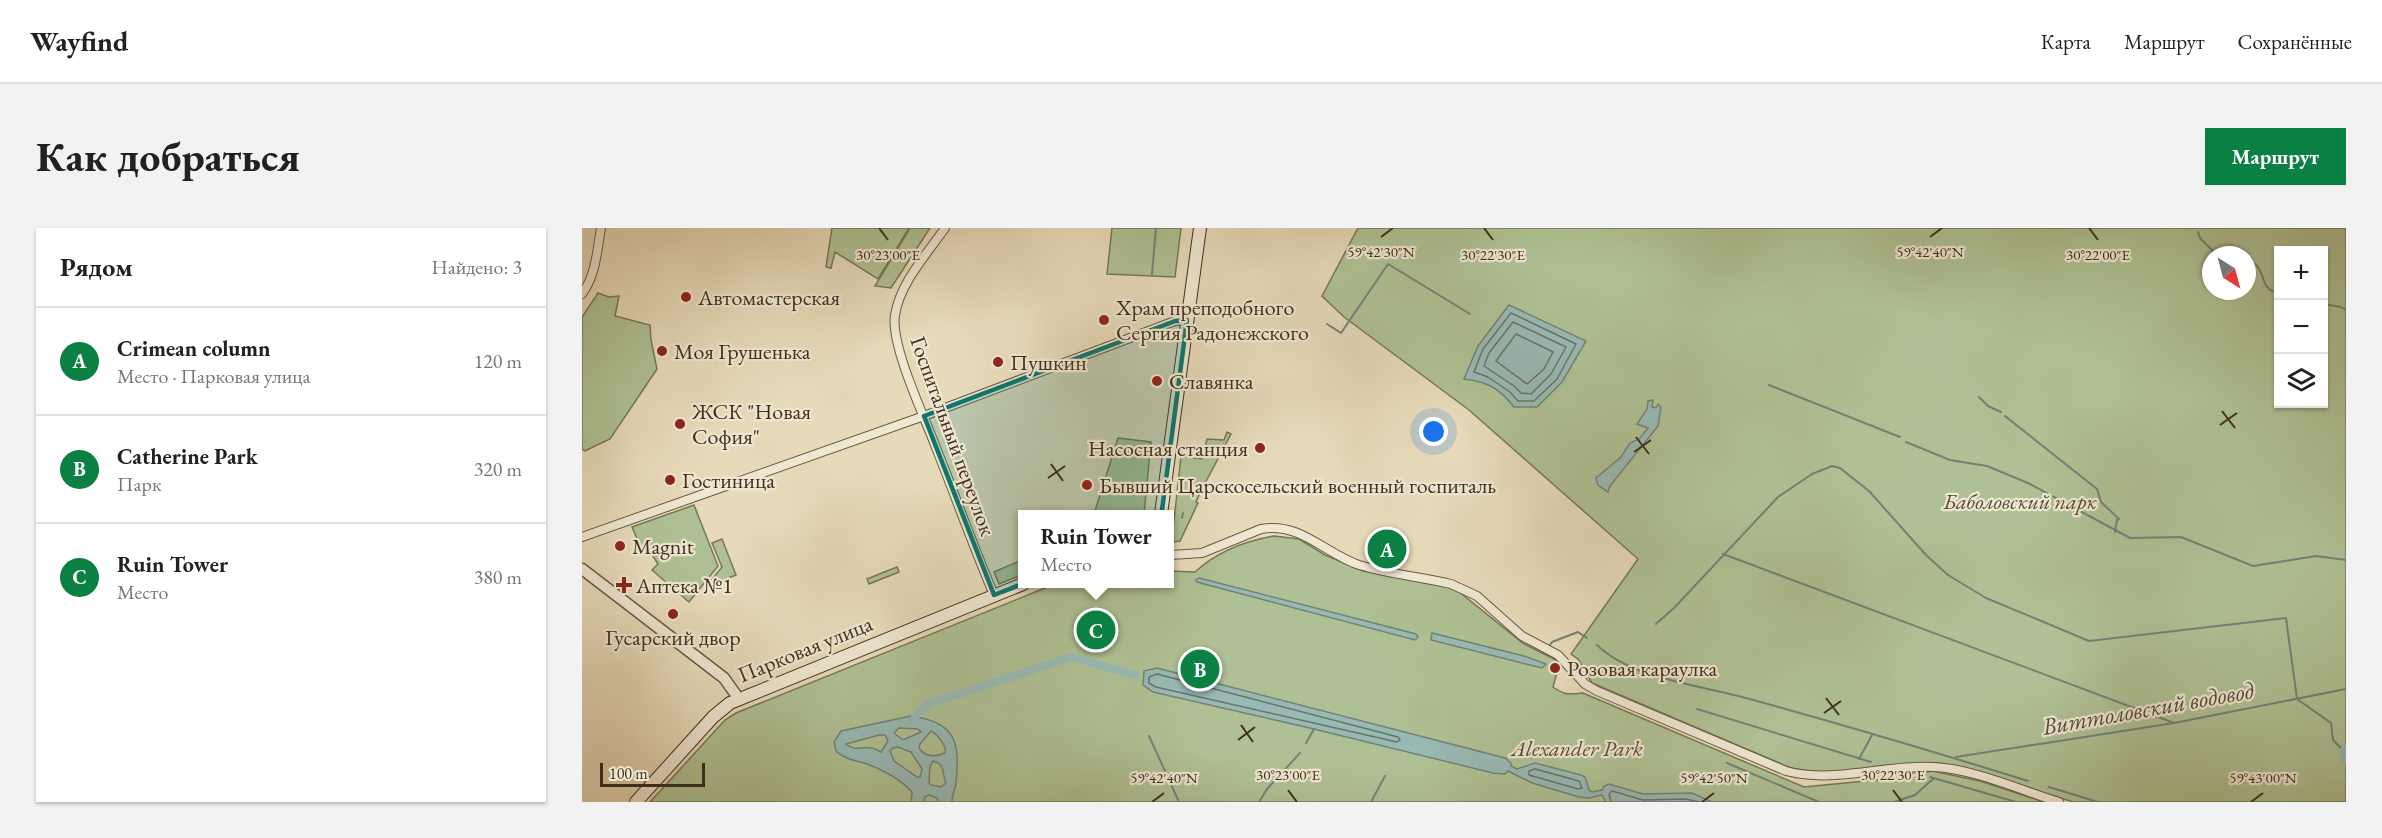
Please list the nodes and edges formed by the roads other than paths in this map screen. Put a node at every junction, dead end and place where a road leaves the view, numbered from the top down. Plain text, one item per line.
1 (601, 228) edge
2 (945, 228) edge
3 (1200, 228) edge
4 (582, 294) edge
5 (1187, 320) junction
6 (924, 416) junction
7 (1162, 510) edge
8 (582, 537) edge
9 (1174, 555) edge
10 (582, 569) edge
11 (1018, 586) edge
12 (994, 595) junction
13 (739, 699) junction
14 (636, 802) edge
15 (2059, 802) edge

1 - 4 street
2 - 6 street, Госпитальный переулок
3 - 5 main road
5 - 6 street
5 - 7 main road
6 - 8 street
6 - 12 street, Госпитальный переулок
9 - 15 street
10 - 13 street
11 - 12 main road, Парковая улица
12 - 13 main road, Парковая улица
13 - 14 main road, Парковая улица

